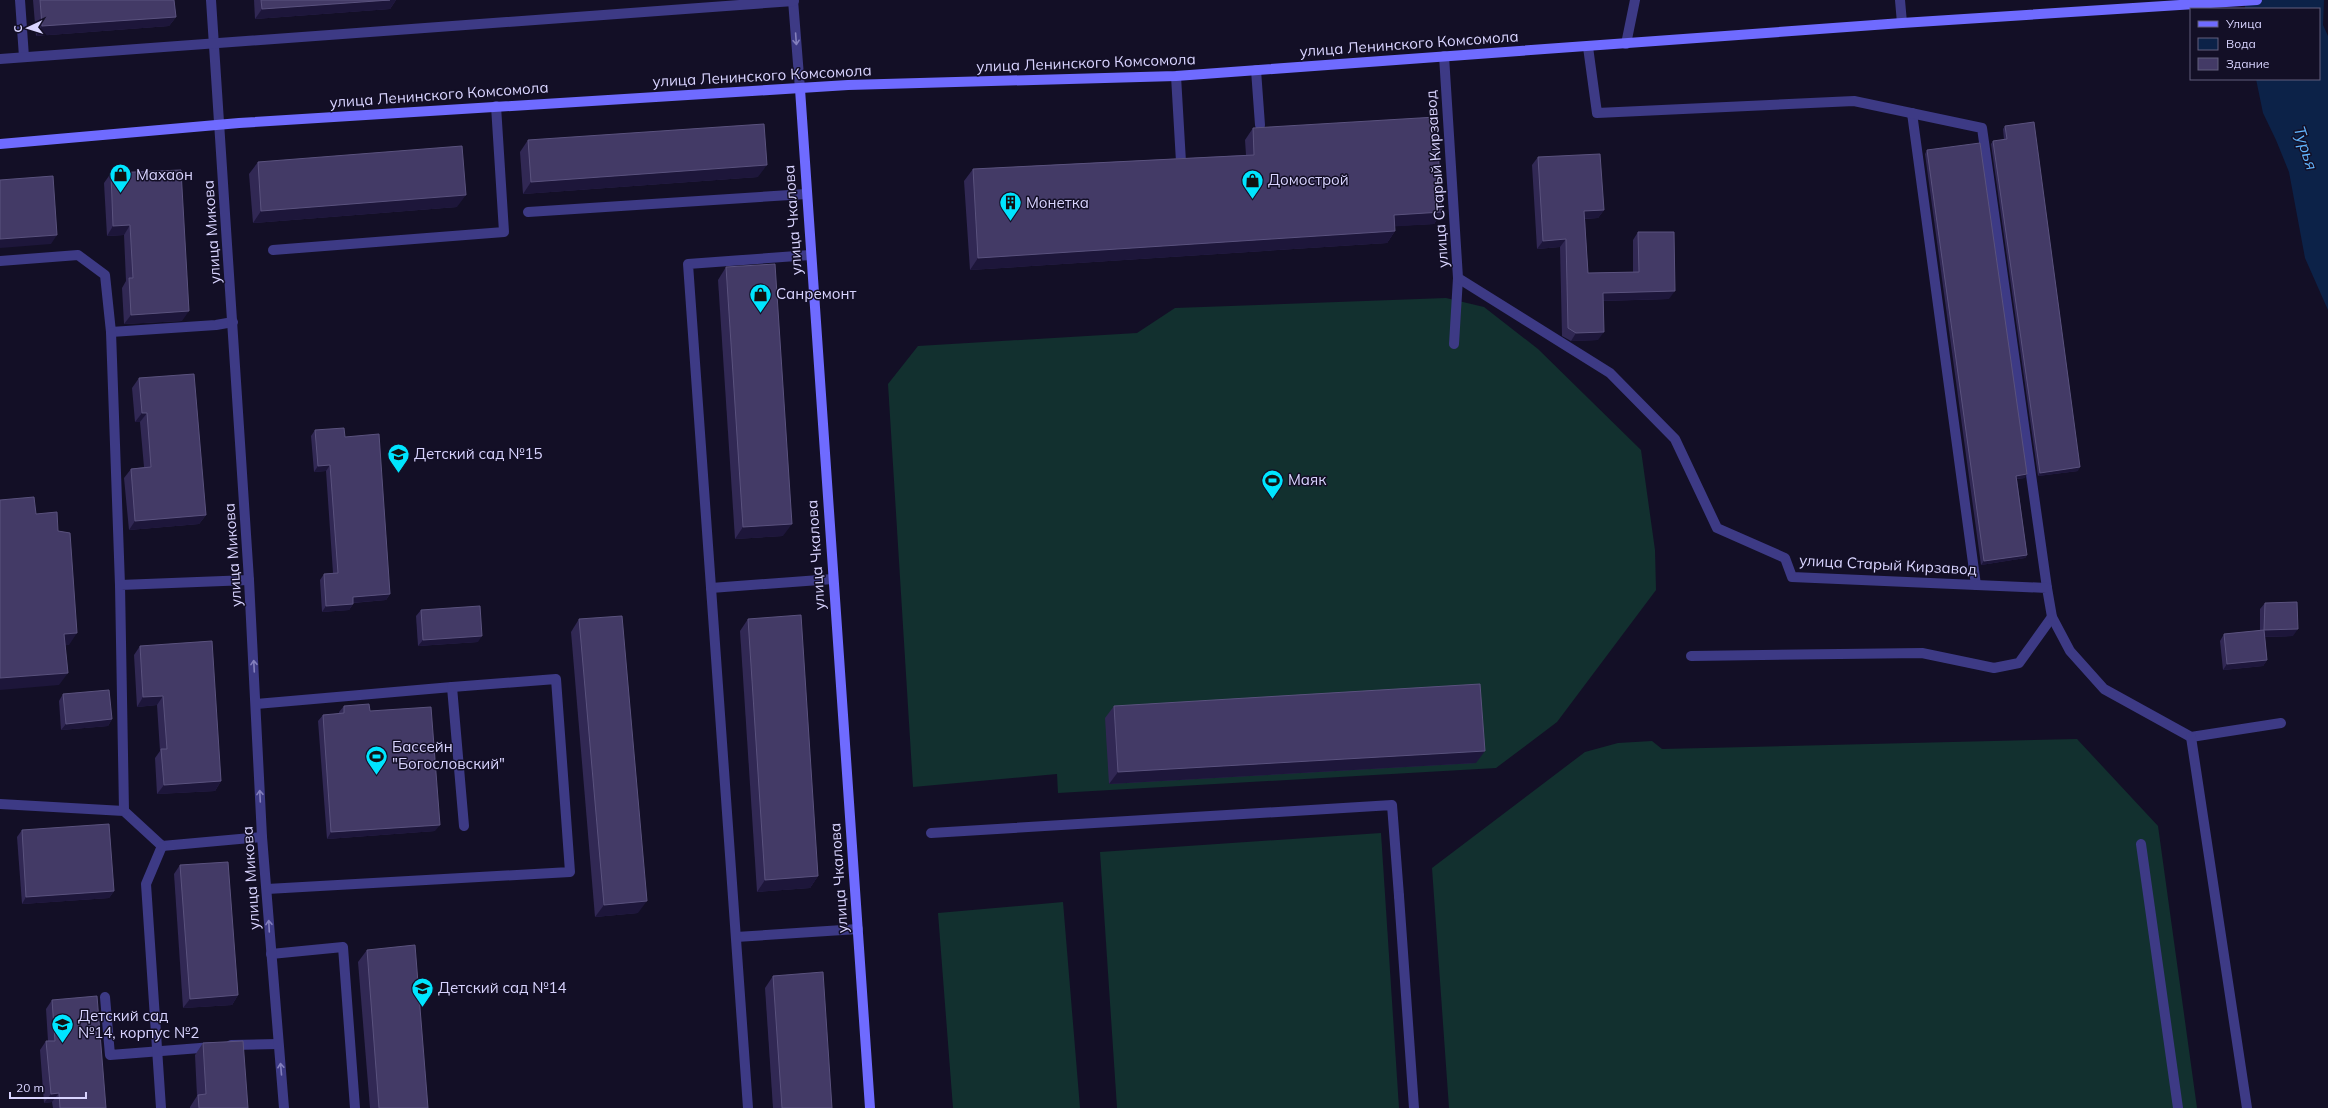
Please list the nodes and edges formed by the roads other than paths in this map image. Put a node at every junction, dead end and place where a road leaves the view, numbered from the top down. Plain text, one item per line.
1 (20, 0) edge
2 (211, 0) edge
3 (794, 0) edge
4 (1635, 0) edge
5 (1900, 0) edge
6 (2256, 0) edge
7 (1902, 23) junction
8 (214, 43) junction
9 (1626, 44) junction
10 (1588, 47) junction
11 (1444, 56) junction
12 (24, 57) junction
13 (0, 59) edge
14 (1256, 70) junction
15 (1176, 76) junction
16 (800, 89) junction
17 (496, 106) junction
18 (1912, 113) junction
19 (219, 125) junction
20 (1260, 125) dead end
21 (0, 144) edge
22 (1181, 162) edge
23 (806, 194) junction
24 (528, 212) dead end
25 (273, 250) dead end
26 (810, 255) junction
27 (0, 261) edge
28 (1458, 278) junction
29 (233, 322) junction
30 (111, 332) junction
31 (1454, 344) dead end
32 (833, 579) junction
33 (249, 580) junction
34 (1976, 585) junction
35 (120, 586) junction
36 (711, 588) junction
37 (2047, 588) junction
38 (2052, 617) junction
39 (1690, 656) dead end
40 (452, 687) junction
41 (256, 704) junction
42 (2281, 724) dead end
43 (2191, 737) junction
44 (0, 804) edge
45 (124, 811) junction
46 (464, 826) dead end
47 (931, 833) dead end
48 (262, 837) junction
49 (2141, 844) dead end
50 (162, 846) junction
51 (267, 889) junction
52 (858, 929) junction
53 (736, 937) junction
54 (270, 954) junction
55 (105, 997) dead end
56 (278, 1044) junction
57 (158, 1050) junction
58 (161, 1108) edge
59 (284, 1108) edge
60 (355, 1108) edge
61 (748, 1108) edge
62 (870, 1108) edge
63 (1414, 1108) edge
64 (2178, 1108) edge
65 (2247, 1108) edge

1 - 12 street
2 - 8 street, улица Микова
3 - 8 street
3 -> 16 street, улица Чкалова
4 - 9 street
5 - 7 street
6 - 7 main road, улица Ленинского Комсомола
7 - 9 main road, улица Ленинского Комсомола
8 - 12 street
8 - 19 street, улица Микова
9 - 10 main road, улица Ленинского Комсомола
10 - 11 main road, улица Ленинского Комсомола
10 - 18 street
11 - 14 main road, улица Ленинского Комсомола
11 - 28 street, улица Старый Кирзавод
12 - 13 street
14 - 15 main road, улица Ленинского Комсомола
14 - 20 street
15 - 16 main road, улица Ленинского Комсомола
15 - 22 street
16 - 17 main road, улица Ленинского Комсомола
16 - 23 main road, улица Чкалова
17 - 19 main road, улица Ленинского Комсомола
17 - 25 street
18 - 34 street
18 - 37 street
19 - 21 main road, улица Ленинского Комсомола
19 - 29 street, улица Микова
23 - 24 street
23 - 26 main road, улица Чкалова
26 - 32 main road, улица Чкалова
26 - 36 street
27 - 30 street
28 - 31 street
28 - 34 street, улица Старый Кирзавод
29 - 30 street
29 - 33 street, улица Микова
30 - 35 street
32 - 36 street
32 - 52 main road, улица Чкалова
33 - 35 street
41 -> 33 street, улица Микова
34 - 37 street, улица Старый Кирзавод
35 - 45 street
36 - 53 street
37 - 38 street
38 - 39 street
38 - 43 street
40 - 41 street
40 - 46 street
40 - 51 street
48 -> 41 street, улица Микова
42 - 43 street
43 - 65 street
44 - 45 street
45 - 50 street
47 - 63 street
48 - 50 street
48 - 51 street, улица Микова
49 - 64 street
50 - 57 street
54 -> 51 street, улица Микова
52 - 53 street
52 - 62 main road, улица Чкалова
53 - 61 street
54 - 56 street, улица Микова
54 - 60 street
55 - 57 street
56 - 57 street
59 -> 56 street, улица Микова
57 - 58 street

